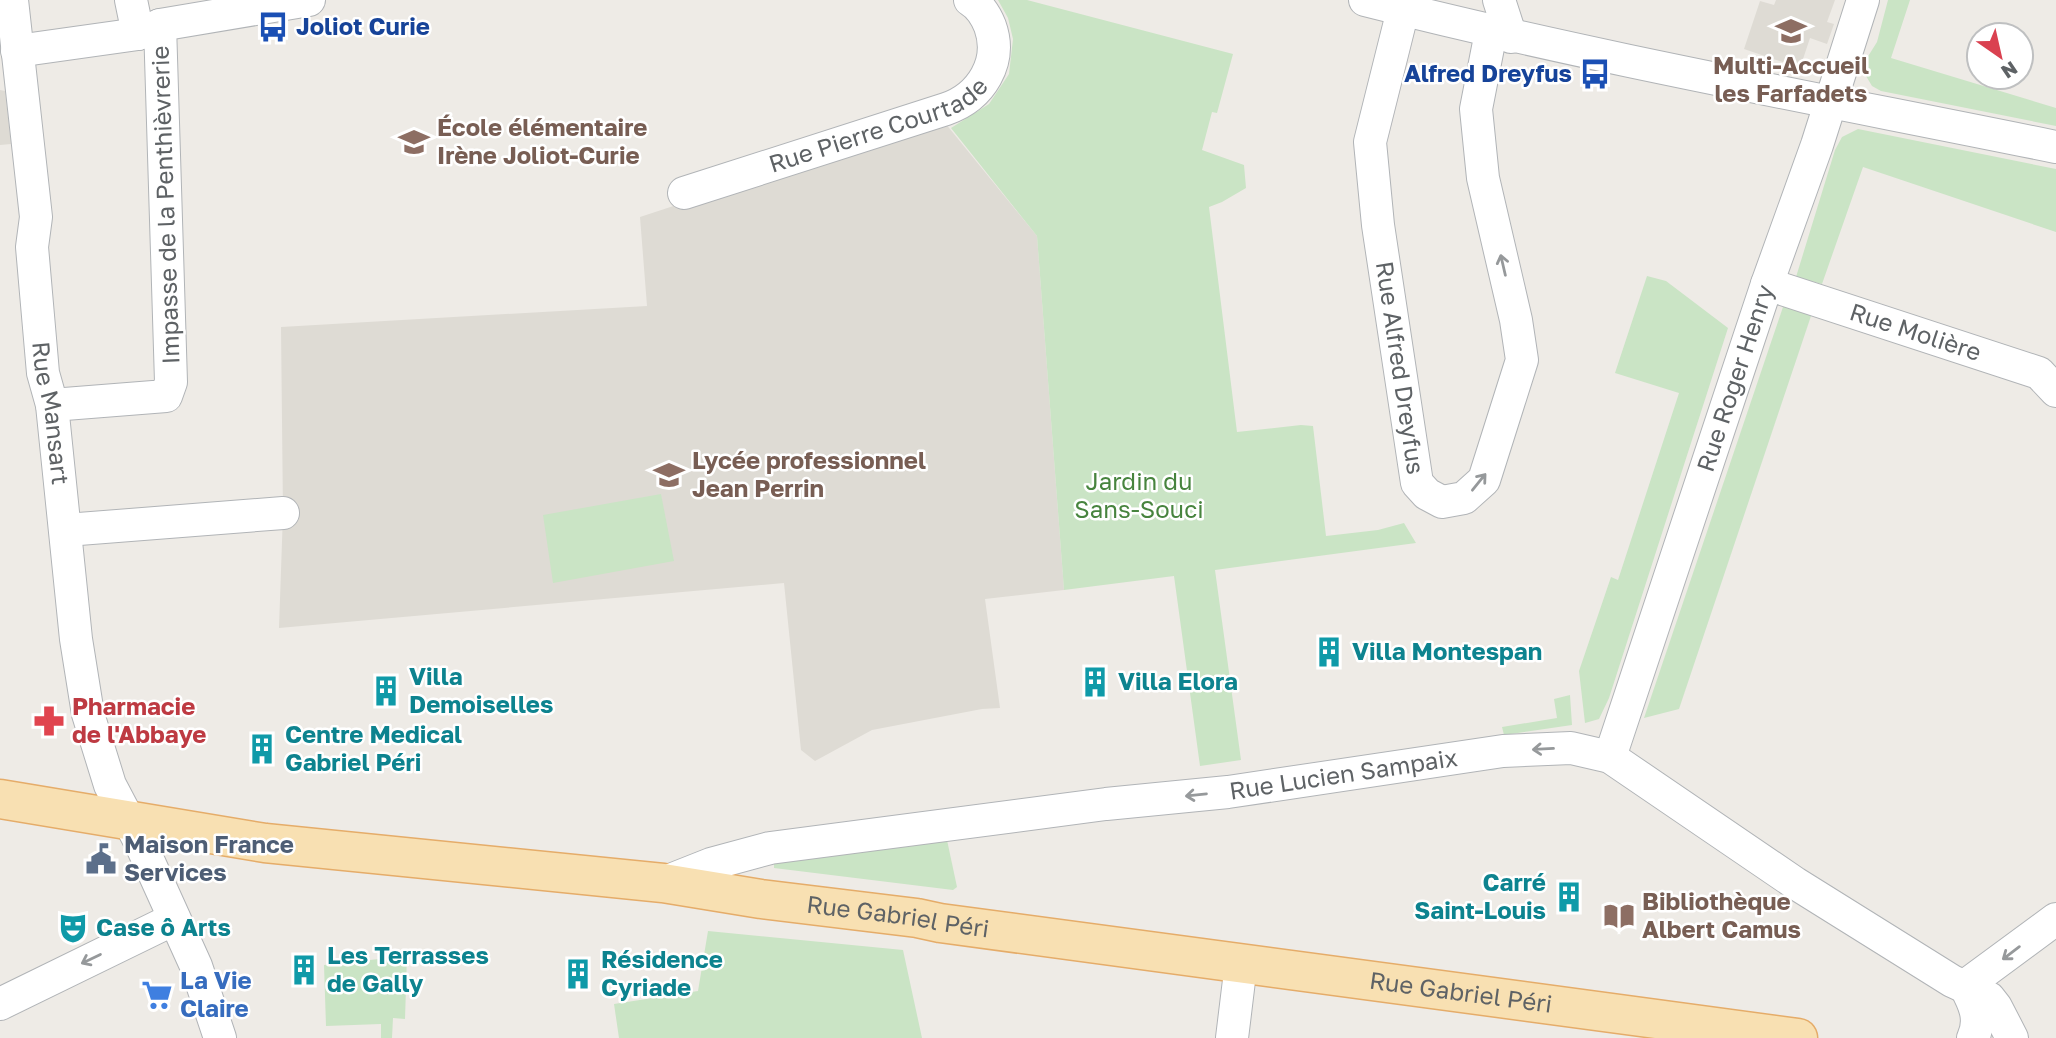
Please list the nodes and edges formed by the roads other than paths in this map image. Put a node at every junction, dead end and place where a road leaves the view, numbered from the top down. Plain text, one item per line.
1 (12, 0) edge
2 (131, 0) edge
3 (309, 0) edge
4 (970, 0) edge
5 (1365, 0) edge
6 (1499, 0) edge
7 (1863, 0) edge
8 (1403, 9) junction
9 (149, 29) junction
10 (1501, 34) junction
11 (17, 51) junction
12 (1831, 102) junction
13 (2056, 147) edge
14 (684, 193) dead end
15 (1768, 284) junction
16 (2056, 391) edge
17 (52, 405) junction
18 (283, 513) dead end
19 (66, 530) junction
20 (1610, 757) junction
21 (0, 799) edge
22 (128, 820) junction
23 (663, 883) junction
24 (174, 919) junction
25 (2056, 919) edge
26 (1241, 964) junction
27 (1965, 986) junction
28 (0, 1004) edge
29 (1662, 1029) edge
30 (220, 1038) edge
31 (1232, 1038) edge
32 (1798, 1038) edge
33 (1973, 1038) edge
34 (2012, 1038) edge

1 - 11 street, Rue Mansart
2 - 9 street, Impasse de la Penthièvrerie
3 - 9 street
4 - 14 street, Rue Pierre Courtade
5 - 8 street
6 - 10 street
7 - 12 street, Rue Roger Henry
8 - 10 street
8 -> 10 street, Rue Alfred Dreyfus
9 - 11 street
9 - 17 street, Impasse de la Penthièvrerie
10 - 12 street
11 - 17 street, Rue Mansart
12 - 13 street
12 - 15 street, Rue Roger Henry
15 - 16 street, Rue Molière
15 - 20 street, Rue Roger Henry
17 - 19 street, Rue Mansart
18 - 19 street
19 - 22 street, Rue Mansart
20 -> 23 street, Rue Lucien Sampaix
20 - 27 street, Rue Lucien Sampaix
21 - 22 main road, Rue Gabriel Péri
22 - 23 main road, Rue Gabriel Péri
22 - 24 street, Rue Mansart
23 - 26 main road, Rue Gabriel Péri
24 -> 28 street
24 - 30 street, Rue Mansart
25 -> 27 street
26 - 29 main road, Rue Gabriel Péri
26 - 31 street
27 - 33 street
27 - 34 street, Rue Lucien Sampaix
29 - 32 main road, Rue Gabriel Péri

